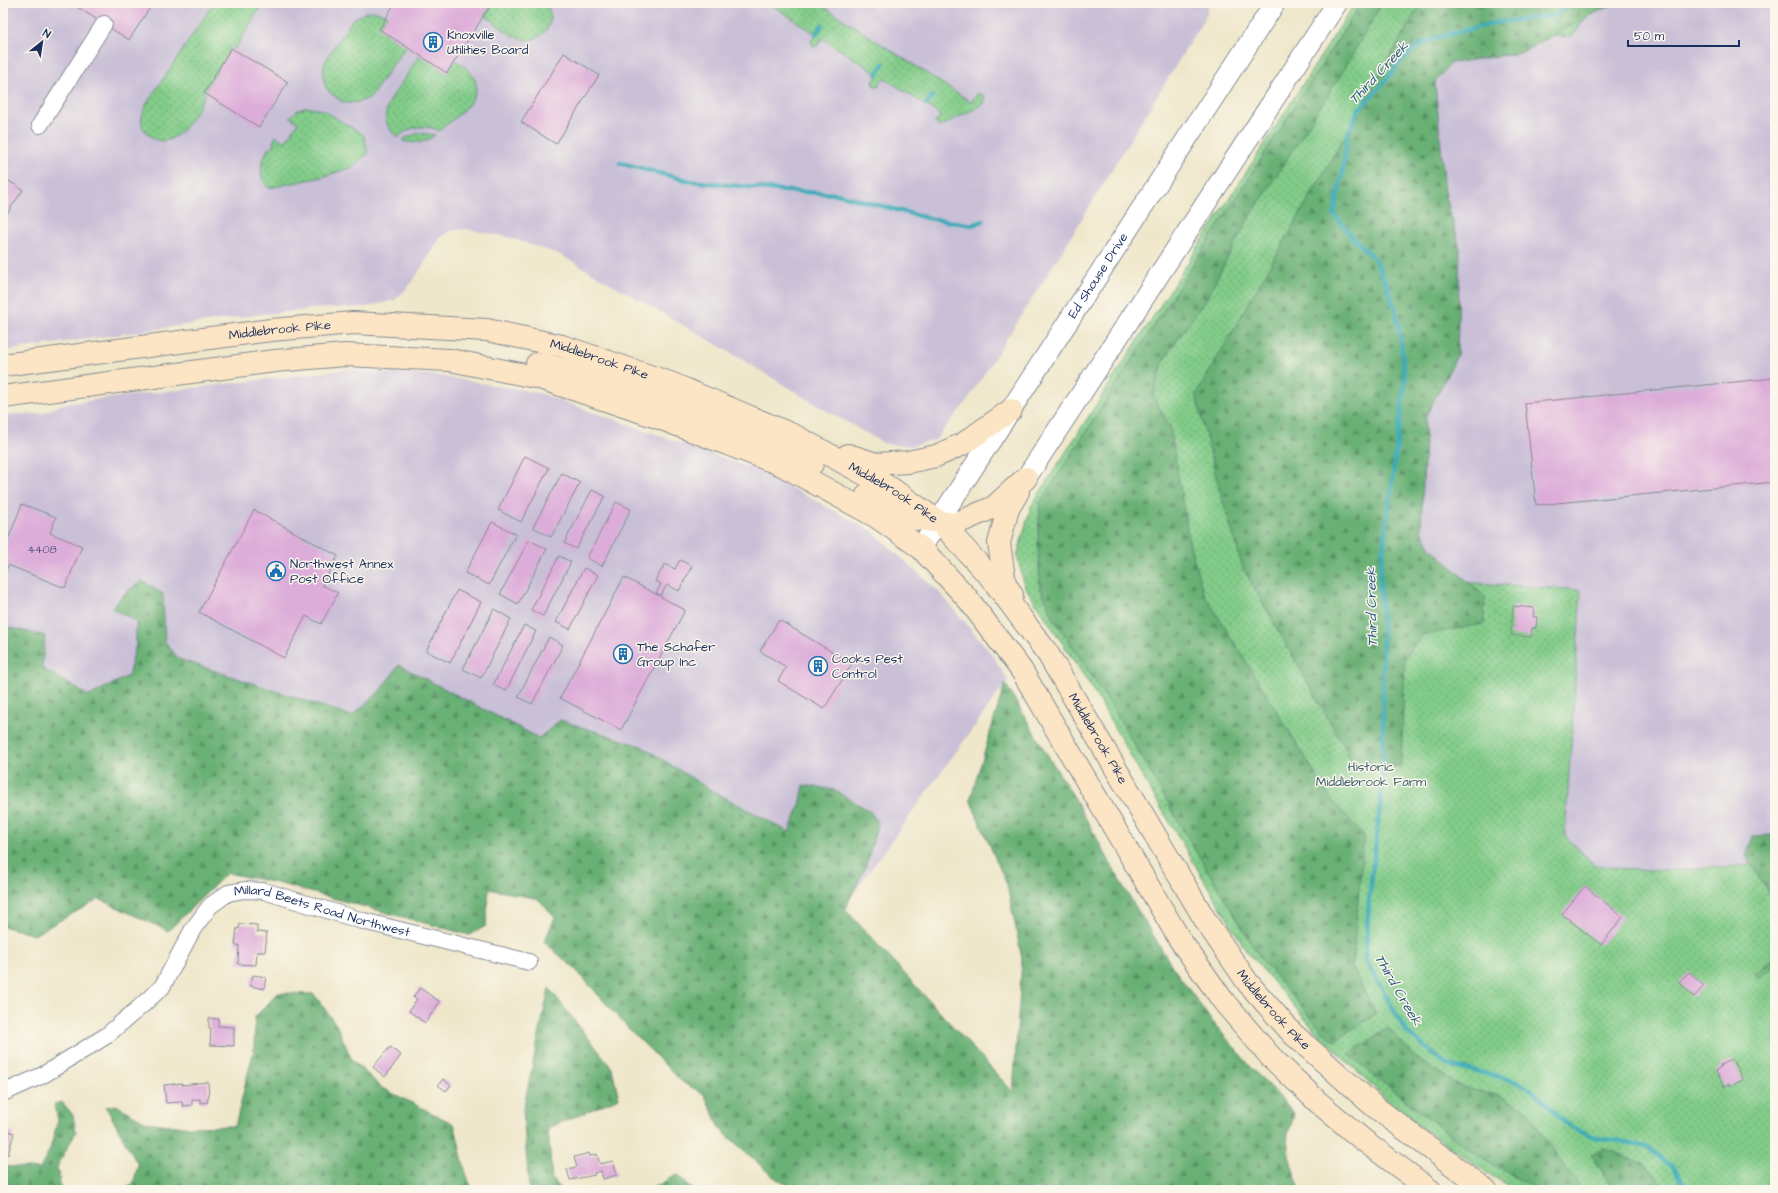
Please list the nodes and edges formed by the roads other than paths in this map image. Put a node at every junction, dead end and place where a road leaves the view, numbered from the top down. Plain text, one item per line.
1 (1275, 3) edge
2 (1337, 3) edge
3 (104, 24) dead end
4 (40, 125) dead end
5 (450, 360) junction
6 (3, 365) edge
7 (3, 396) edge
8 (1011, 410) junction
9 (807, 443) junction
10 (1026, 478) junction
11 (938, 521) junction
12 (921, 548) junction
13 (1048, 654) junction
14 (529, 962) dead end
15 (3, 1093) edge
16 (1430, 1190) edge
17 (1486, 1190) edge

1 - 8 street, Ed Shouse Drive
2 - 10 street
3 - 4 street
5 - 7 main road
5 - 11 main road
5 - 12 main road
6 - 9 main road, Middlebrook Pike
8 - 9 main road
8 - 11 street, Ed Shouse Drive
9 - 11 main road, Middlebrook Pike
10 - 11 main road
10 - 13 main road
11 - 12 street, Ed Shouse Drive
11 - 13 main road, Middlebrook Pike
12 - 16 main road
13 - 17 main road, Middlebrook Pike
14 - 15 street, Millard Beets Road Northwest

